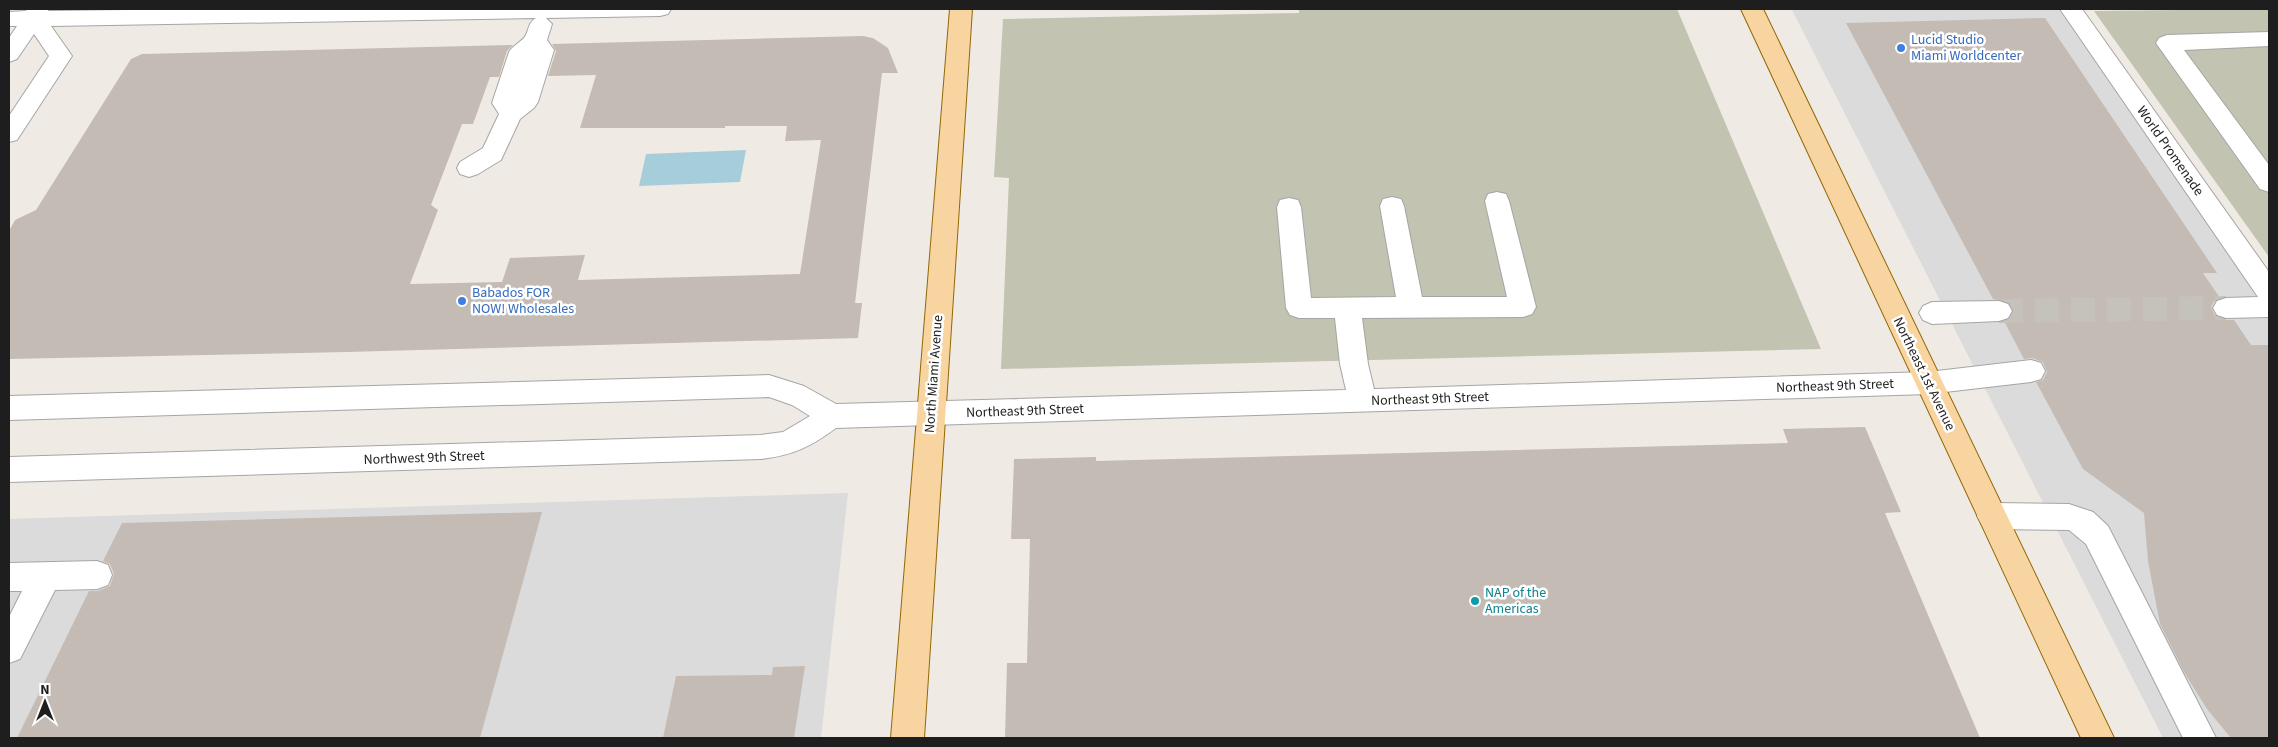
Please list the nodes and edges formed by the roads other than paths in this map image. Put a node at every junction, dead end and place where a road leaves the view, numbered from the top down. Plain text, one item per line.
1 (660, 9) edge
2 (961, 9) edge
3 (1752, 9) edge
4 (2071, 9) edge
5 (546, 11) junction
6 (36, 14) edge
7 (9, 19) edge
8 (2269, 40) edge
9 (9, 54) edge
10 (9, 134) edge
11 (469, 168) dead end
12 (2269, 183) edge
13 (1497, 201) dead end
14 (1289, 206) dead end
15 (1392, 206) dead end
16 (2269, 292) edge
17 (2269, 307) edge
18 (1347, 308) junction
19 (1411, 308) junction
20 (2226, 308) tunnel mouth
21 (1999, 311) tunnel mouth
22 (1932, 313) dead end
23 (2030, 372) dead end
24 (1928, 383) junction
25 (1363, 401) junction
26 (9, 408) edge
27 (931, 414) junction
28 (831, 416) junction
29 (9, 470) edge
30 (1992, 516) junction
31 (97, 575) dead end
32 (46, 576) junction
33 (9, 578) edge
34 (9, 648) edge
35 (907, 738) edge
36 (2098, 738) edge
37 (2200, 738) edge

1 - 5 street
2 - 27 main road, North Miami Avenue
3 - 24 main road, Northeast 1st Avenue
4 - 16 street, World Promenade
5 - 6 street
5 - 11 street
6 - 7 street
6 - 9 street
6 - 10 street
8 - 12 street
13 - 19 street
14 - 18 street
15 - 19 street
17 - 20 street
18 - 19 street
18 - 25 street
21 - 22 street
23 - 24 street, Northeast 9th Street
24 - 25 street, Northeast 9th Street
24 - 30 main road, Northeast 1st Avenue
25 - 27 street, Northeast 9th Street
26 - 28 street
27 - 28 street
27 - 35 main road, North Miami Avenue
28 - 29 street, Northwest 9th Street
30 - 36 main road, Northeast 1st Avenue
30 - 37 street
31 - 32 street
32 - 33 street
32 - 34 street

